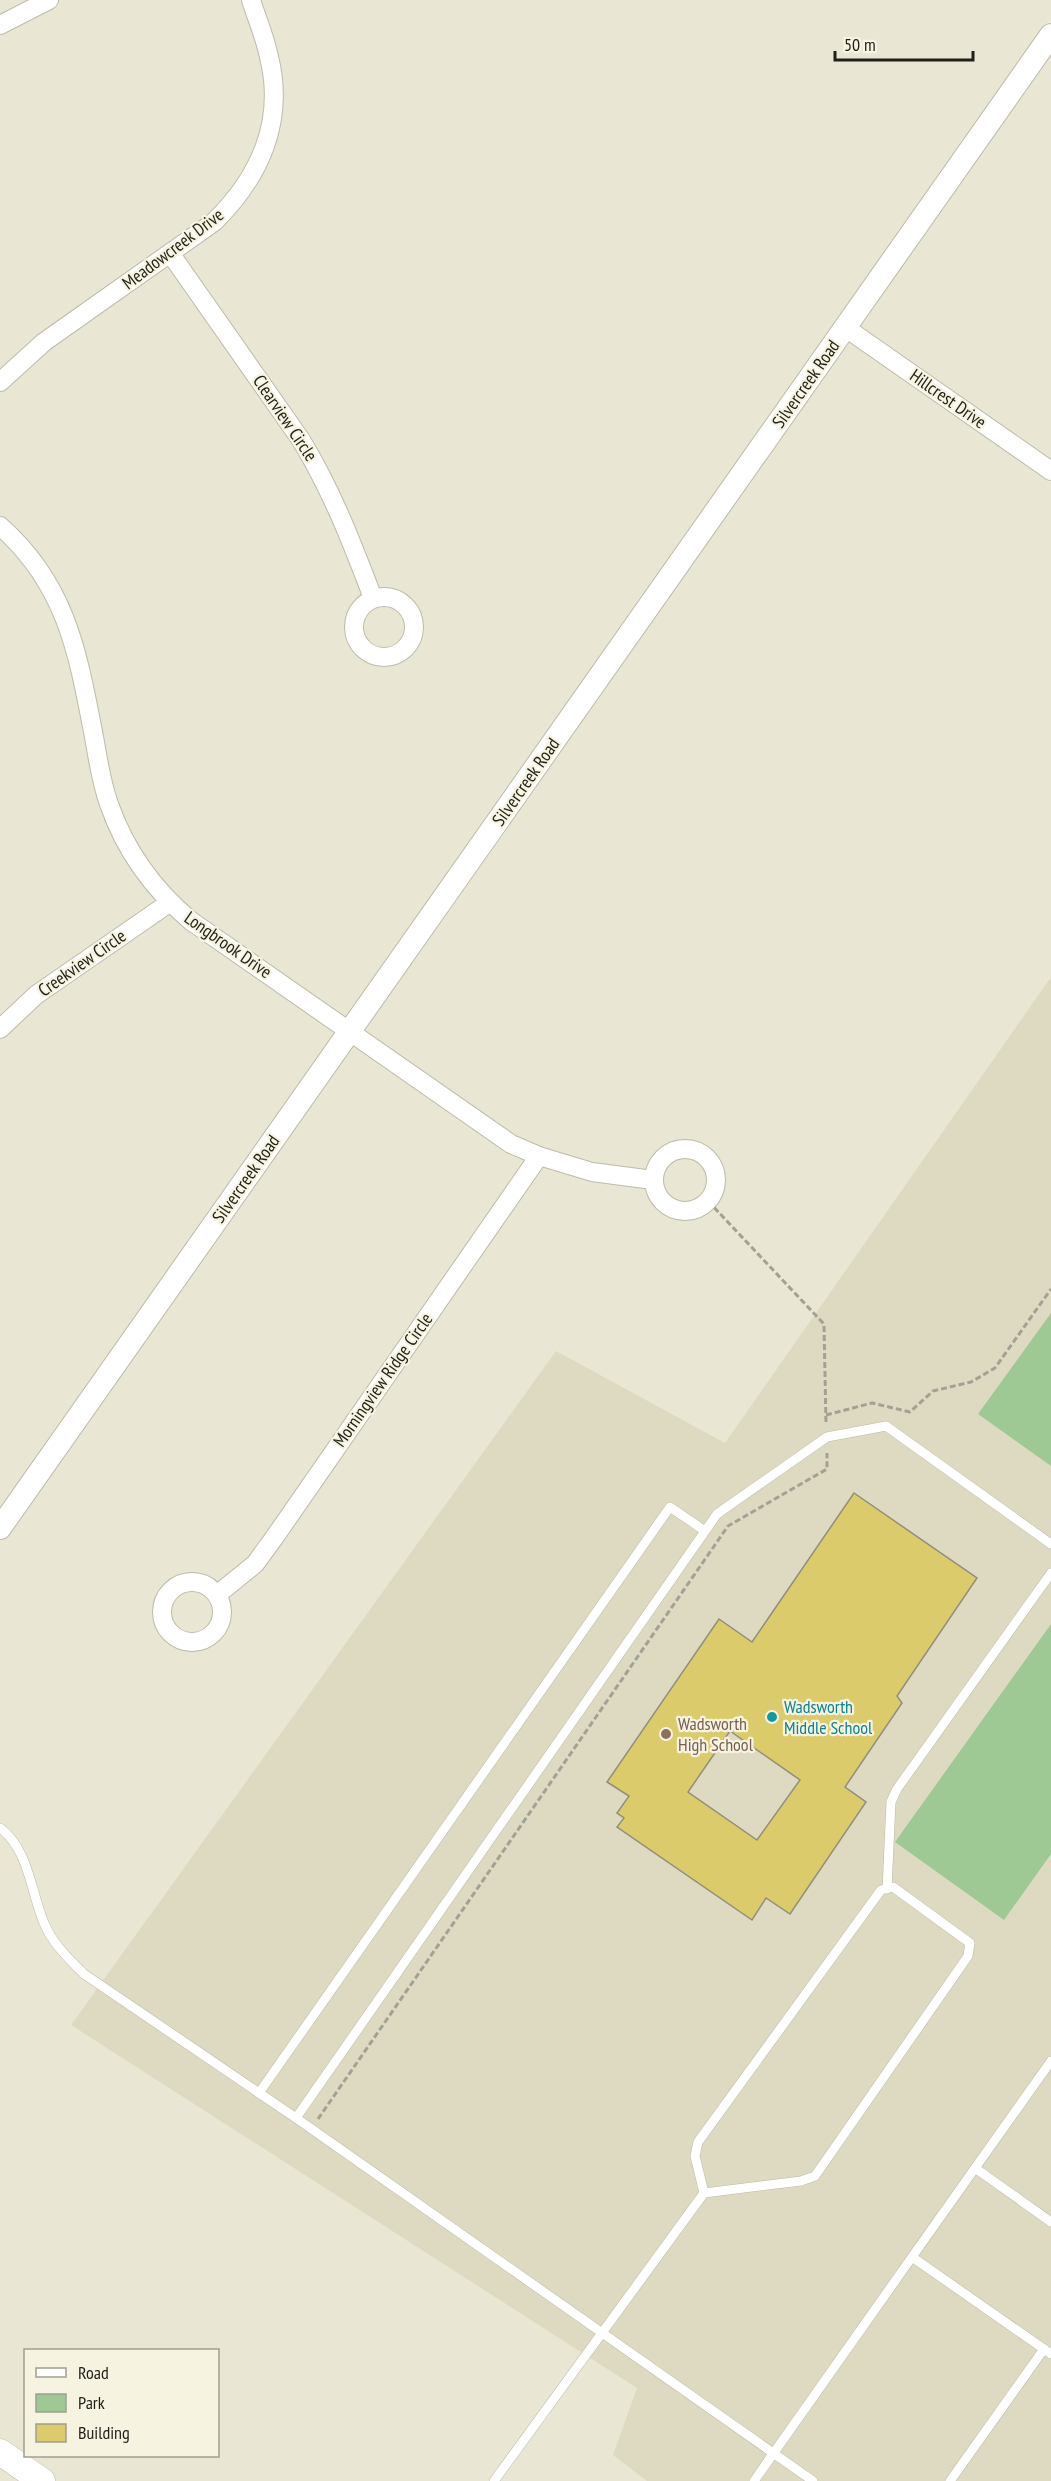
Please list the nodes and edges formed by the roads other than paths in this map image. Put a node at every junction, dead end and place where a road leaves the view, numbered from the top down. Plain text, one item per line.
1 (49, 0) edge
2 (250, 0) edge
3 (0, 25) edge
4 (1051, 35) edge
5 (170, 253) junction
6 (846, 328) junction
7 (0, 382) edge
8 (1051, 471) edge
9 (0, 526) edge
10 (373, 598) dead end
11 (169, 903) junction
12 (0, 1029) edge
13 (350, 1032) junction
14 (538, 1156) junction
15 (653, 1180) dead end
16 (0, 1528) edge
17 (705, 1531) junction
18 (1051, 1544) edge
19 (1051, 1573) edge
20 (218, 1594) dead end
21 (0, 1828) edge
22 (886, 1889) junction
23 (1051, 2061) edge
24 (259, 2093) junction
25 (296, 2118) junction
26 (975, 2168) junction
27 (704, 2193) junction
28 (1051, 2222) edge
29 (912, 2257) junction
30 (602, 2332) junction
31 (1047, 2351) edge
32 (0, 2452) edge
33 (773, 2452) junction
34 (42, 2481) edge
35 (494, 2481) edge
36 (754, 2481) edge
37 (813, 2481) edge
38 (950, 2481) edge

1 - 3 street
2 - 5 street, Meadowcreek Drive
4 - 6 street, Silvercreek Road
5 - 7 street, Meadowcreek Drive
5 - 10 street, Clearview Circle
6 - 8 street, Hillcrest Drive
6 - 13 street, Silvercreek Road
9 - 11 street, Longbrook Drive
11 - 12 street, Creekview Circle
11 - 13 street, Longbrook Drive
13 - 14 street, Longbrook Drive
13 - 16 street, Silvercreek Road
14 - 15 street, Longbrook Drive
14 - 20 street, Morningview Ridge Circle
17 - 18 lane
17 - 24 lane
17 - 25 lane
19 - 22 lane
21 - 24 lane
22 - 27 lane
22 - 27 lane
23 - 26 lane
24 - 25 lane
25 - 30 lane
26 - 28 lane
26 - 29 lane
27 - 30 lane
29 - 31 lane
29 - 33 lane
30 - 33 lane
30 - 35 lane
31 - 38 lane
32 - 34 main road
33 - 36 lane
33 - 37 lane

